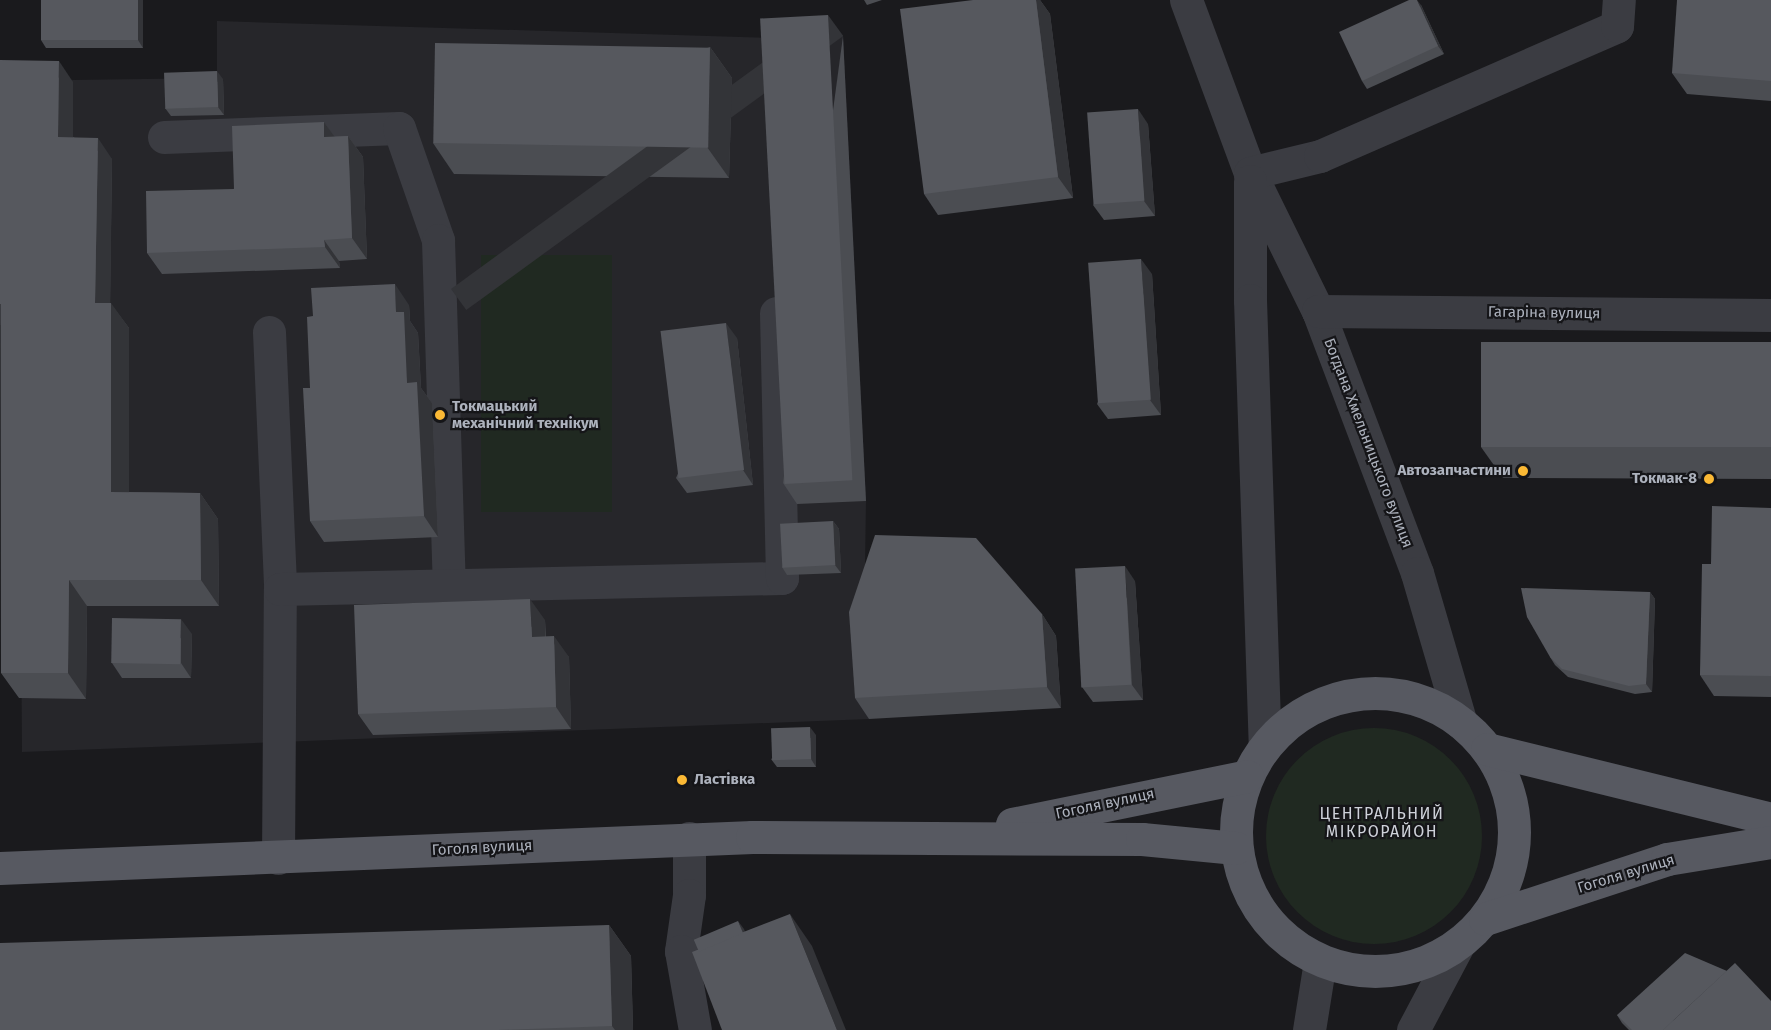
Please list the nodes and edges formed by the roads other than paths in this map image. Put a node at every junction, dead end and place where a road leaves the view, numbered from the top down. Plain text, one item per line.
1 (1186, 0) edge
2 (1619, 0) edge
3 (164, 137) dead end
4 (1250, 173) junction
5 (775, 285) edge
6 (1318, 311) junction
7 (1771, 315) edge
8 (269, 332) dead end
9 (449, 585) junction
10 (280, 589) junction
11 (1461, 723) junction
12 (1265, 745) junction
13 (1487, 749) junction
14 (1247, 776) junction
15 (1771, 819) edge
16 (964, 836) junction
17 (688, 838) junction
18 (1771, 842) edge
19 (1236, 848) junction
20 (278, 858) junction
21 (0, 868) edge
22 (1485, 919) junction
23 (1458, 945) junction
24 (1320, 961) junction
25 (695, 1030) edge
26 (1309, 1030) edge
27 (1413, 1030) edge

1 - 4 street, Богдана Хмельницького вулиця
2 - 4 street
3 - 9 street
4 - 6 street, Богдана Хмельницького вулиця
4 - 12 street, Богдана Хмельницького вулиця
5 - 9 street
6 - 7 street, Гагаріна вулиця
6 - 11 street, Богдана Хмельницького вулиця
8 - 10 street
9 - 10 street
10 - 20 street
11 - 12 main road
11 - 13 main road
12 - 14 main road
13 - 15 main road
13 - 22 main road
14 - 16 main road, Гоголя вулиця
14 - 19 main road
16 - 17 main road, Гоголя вулиця
16 - 19 main road, Гоголя вулиця
17 - 20 main road, Гоголя вулиця
17 - 25 street
18 - 22 main road, Гоголя вулиця
19 - 24 main road
20 - 21 main road, Гоголя вулиця
22 - 23 main road
23 - 24 main road
23 - 27 street
24 - 26 street

